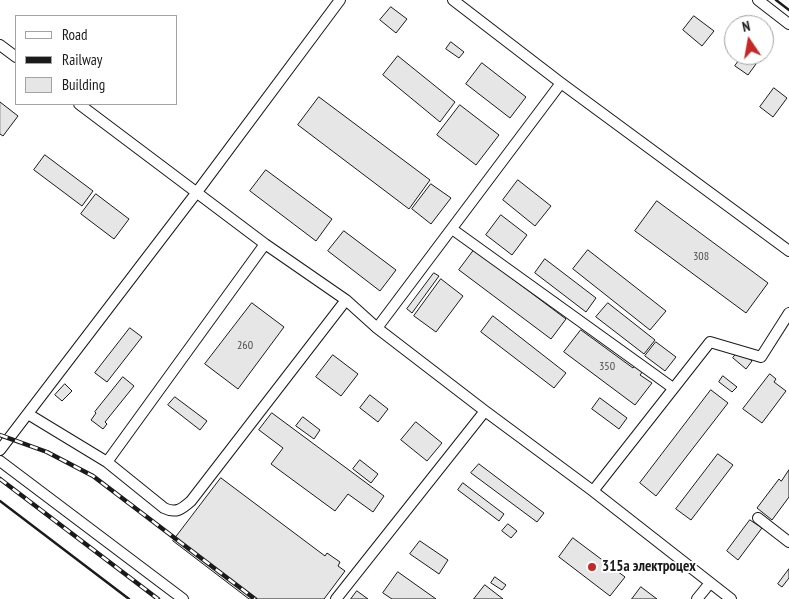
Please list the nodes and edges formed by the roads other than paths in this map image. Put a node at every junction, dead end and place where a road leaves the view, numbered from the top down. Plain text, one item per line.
1 (340, 0) edge
2 (453, 0) edge
3 (758, 0) edge
4 (789, 24) edge
5 (0, 45) edge
6 (15, 56) edge
7 (561, 83) junction
8 (80, 105) edge
9 (198, 192) junction
10 (452, 229) junction
11 (265, 244) junction
12 (789, 251) edge
13 (346, 300) junction
14 (789, 314) edge
15 (377, 328) junction
16 (673, 388) junction
17 (485, 411) junction
18 (28, 414) junction
19 (0, 450) edge
20 (0, 461) edge
21 (107, 462) junction
22 (593, 490) junction
23 (758, 518) dead end
24 (789, 542) edge
25 (710, 583) junction
26 (183, 599) edge
27 (336, 599) edge
28 (697, 599) edge
29 (731, 599) edge

1 - 9 lane
2 - 7 lane
3 - 4 lane
5 - 6 lane
7 - 10 lane
7 - 12 lane
8 - 9 lane
9 - 11 lane
9 - 18 lane
10 - 15 lane
10 - 16 lane
11 - 13 lane
11 - 21 lane
13 - 15 lane
13 - 21 lane
14 - 16 lane
15 - 17 lane
16 - 22 lane
17 - 22 lane
17 - 27 lane
18 - 19 lane
18 - 21 lane
20 - 26 lane
22 - 25 lane
23 - 24 lane
25 - 28 lane
25 - 29 lane

